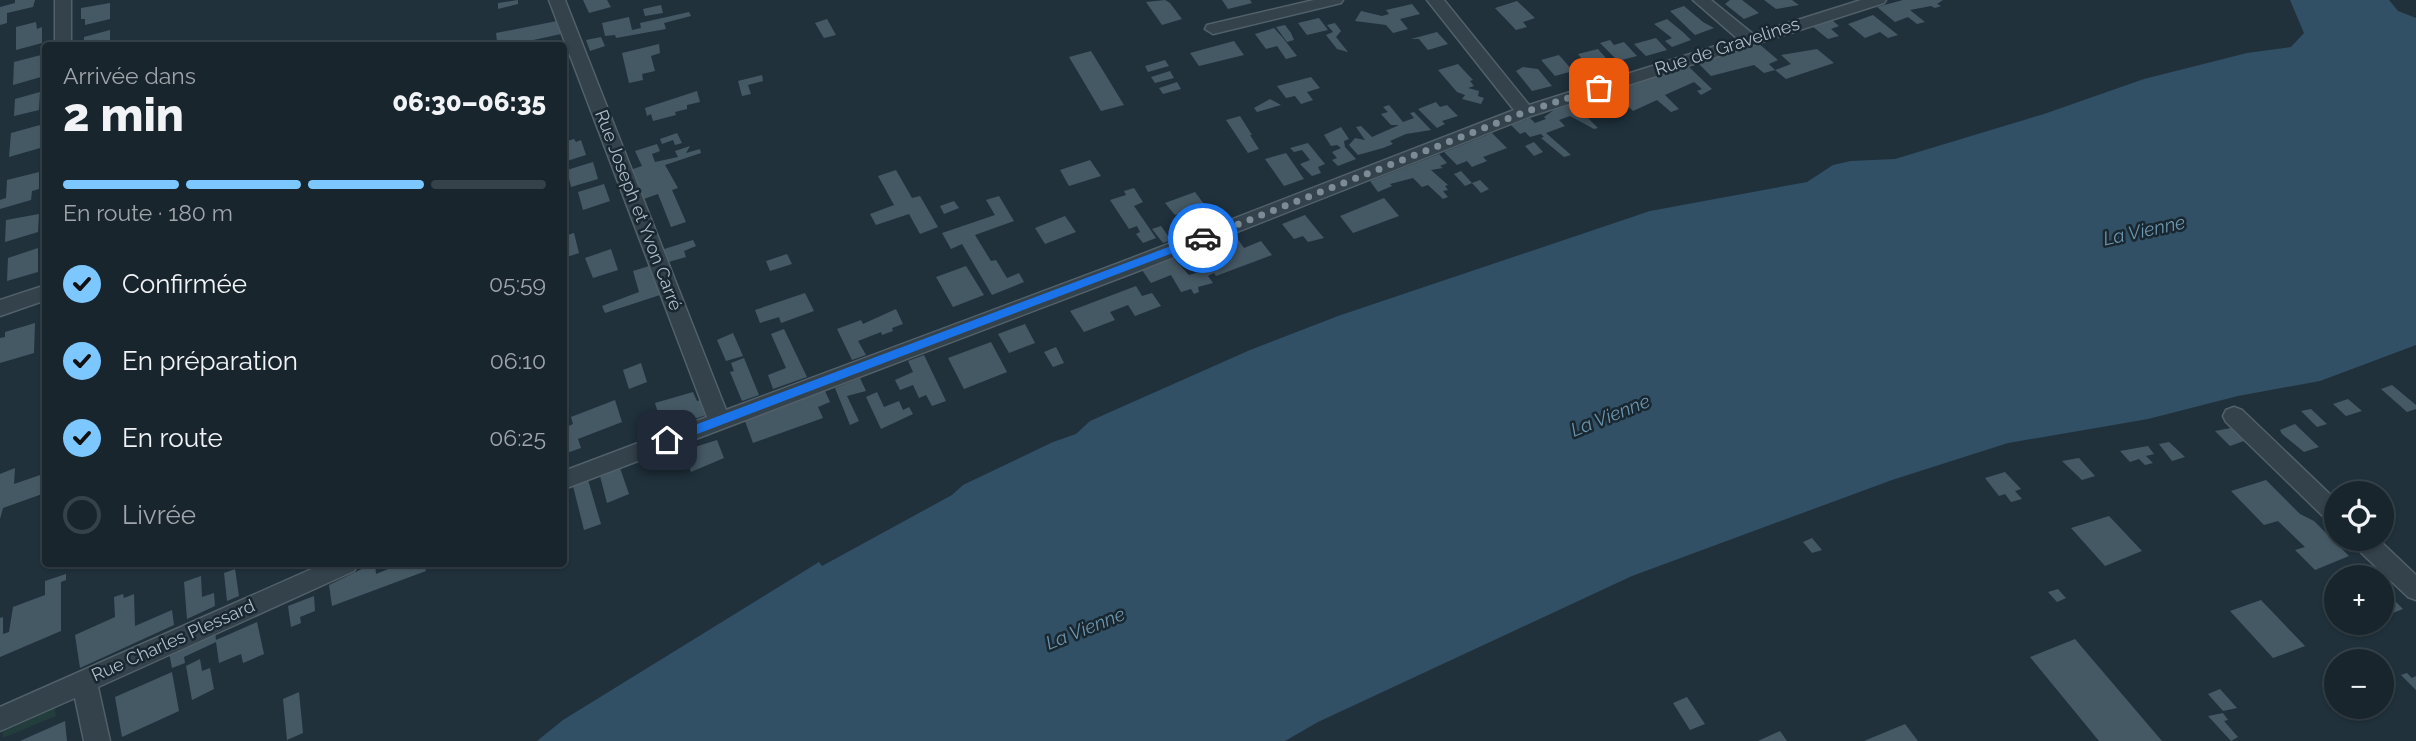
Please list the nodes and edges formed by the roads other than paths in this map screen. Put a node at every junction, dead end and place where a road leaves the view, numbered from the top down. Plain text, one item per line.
1 (63, 0) edge
2 (557, 0) edge
3 (1335, 0) edge
4 (1435, 0) edge
5 (1701, 0) edge
6 (1878, 0) edge
7 (1213, 29) dead end
8 (1748, 39) junction
9 (63, 42) edge
10 (1525, 112) junction
11 (42, 293) edge
12 (0, 308) edge
13 (2234, 416) dead end
14 (719, 421) junction
15 (567, 479) edge
16 (2324, 502) edge
17 (2375, 551) edge
18 (339, 567) edge
19 (2416, 590) edge
20 (84, 681) junction
21 (0, 719) edge
22 (97, 741) edge

1 - 9 street
2 - 14 street, Rue Joseph et Yvon Carré
3 - 7 street
4 - 10 street
5 - 8 street
6 - 8 street, Rue de Gravelines
8 - 10 street, Rue de Gravelines
10 - 14 street, Rue de Gravelines
11 - 12 street
13 - 16 street
14 - 15 street
17 - 19 street
18 - 20 street, Rue Charles Plessard
20 - 21 street, Rue Charles Plessard
20 - 22 street

